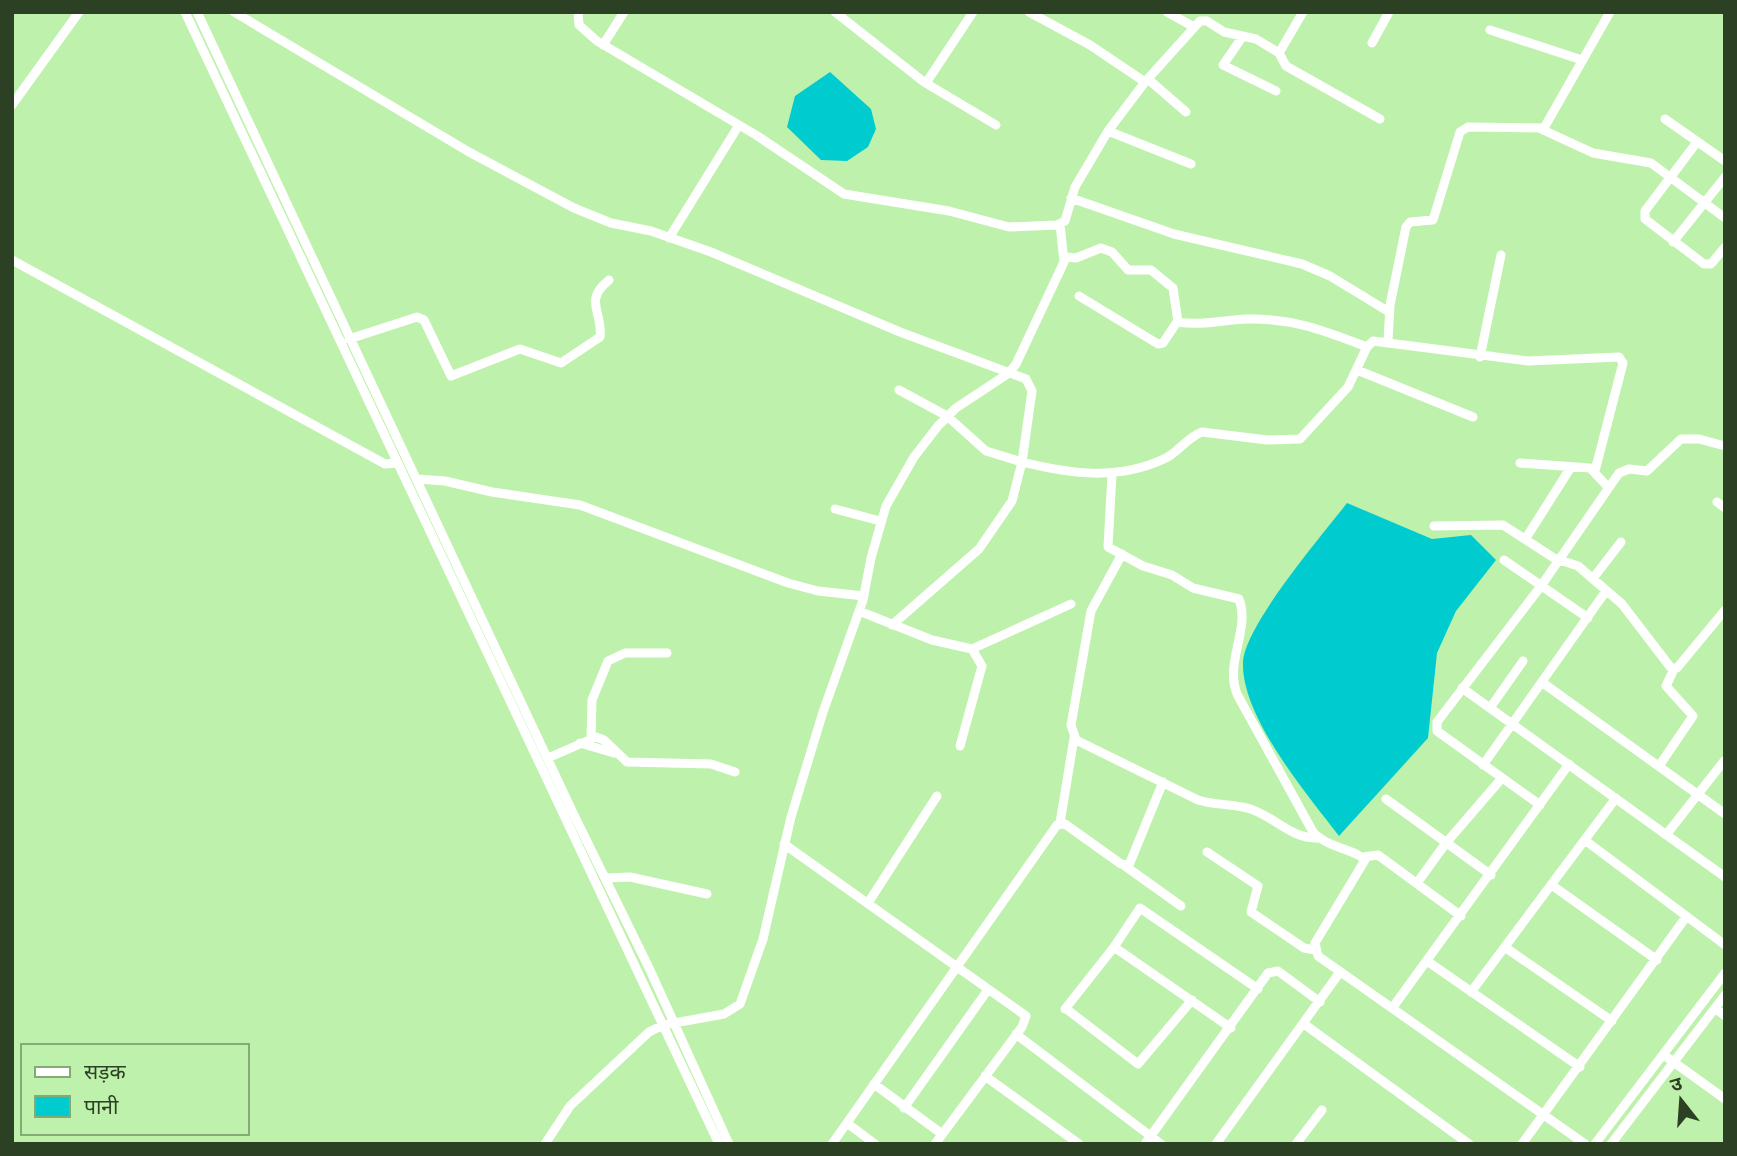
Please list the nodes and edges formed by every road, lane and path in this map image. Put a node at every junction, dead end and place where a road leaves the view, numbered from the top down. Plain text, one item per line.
1 (79, 12) edge
2 (185, 12) edge
3 (197, 12) edge
4 (234, 12) edge
5 (578, 12) edge
6 (624, 12) edge
7 (835, 12) edge
8 (973, 12) edge
9 (1029, 12) edge
10 (1167, 12) edge
11 (1303, 12) edge
12 (1389, 12) edge
13 (1610, 12) edge
14 (1194, 27) junction
15 (1490, 30) dead end
16 (1243, 36) junction
17 (1372, 43) dead end
18 (603, 45) junction
19 (1279, 53) junction
20 (1582, 60) junction
21 (1147, 80) junction
22 (926, 83) junction
23 (1276, 91) dead end
24 (12, 105) edge
25 (1186, 112) dead end
26 (1380, 119) dead end
27 (1665, 119) dead end
28 (739, 125) junction
29 (996, 125) dead end
30 (1541, 129) junction
31 (1108, 131) junction
32 (1697, 142) junction
33 (1725, 162) edge
34 (1191, 164) dead end
35 (1725, 177) edge
36 (1671, 178) junction
37 (1071, 198) junction
38 (1704, 204) junction
39 (1725, 218) edge
40 (1060, 224) junction
41 (669, 237) junction
42 (1673, 242) junction
43 (1725, 247) edge
44 (1501, 255) dead end
45 (1066, 257) junction
46 (12, 260) edge
47 (609, 280) dead end
48 (1079, 296) dead end
49 (1389, 312) junction
50 (1178, 322) junction
51 (349, 339) junction
52 (1388, 341) junction
53 (1367, 347) junction
54 (1480, 357) junction
55 (1357, 370) junction
56 (1009, 373) junction
57 (899, 390) dead end
58 (947, 416) junction
59 (1473, 417) dead end
60 (1725, 446) edge
61 (405, 454) junction
62 (396, 461) junction
63 (1022, 462) junction
64 (1520, 463) dead end
65 (1571, 467) junction
66 (1595, 471) junction
67 (1112, 474) junction
68 (417, 480) junction
69 (1608, 487) junction
70 (835, 509) dead end
71 (880, 521) junction
72 (1434, 526) dead end
73 (1526, 538) junction
74 (1620, 542) dead end
75 (1122, 554) junction
76 (1504, 560) dead end
77 (1560, 560) junction
78 (1594, 577) junction
79 (1541, 586) junction
80 (1606, 592) junction
81 (864, 596) junction
82 (1071, 604) dead end
83 (1725, 610) edge
84 (859, 611) junction
85 (1588, 618) junction
86 (892, 625) junction
87 (972, 649) junction
88 (667, 653) dead end
89 (1524, 661) dead end
90 (1674, 669) junction
91 (1543, 683) junction
92 (1462, 688) junction
93 (1490, 708) junction
94 (1512, 725) junction
95 (591, 738) junction
96 (1074, 738) junction
97 (579, 743) junction
98 (960, 746) dead end
99 (619, 755) junction
100 (548, 758) junction
101 (1724, 761) edge
102 (1569, 764) junction
103 (1483, 765) junction
104 (1659, 765) junction
105 (735, 772) dead end
106 (1502, 778) junction
107 (1163, 782) junction
108 (1696, 794) junction
109 (937, 796) dead end
110 (1616, 798) junction
111 (1386, 799) dead end
112 (1540, 805) junction
113 (1725, 814) edge
114 (1060, 823) junction
115 (1666, 835) junction
116 (1319, 838) junction
117 (1586, 841) junction
118 (1446, 843) junction
119 (784, 844) junction
120 (1207, 852) dead end
121 (1363, 857) junction
122 (1125, 866) junction
123 (1491, 875) junction
124 (1725, 877) edge
125 (605, 878) junction
126 (1417, 883) junction
127 (1553, 886) junction
128 (707, 894) dead end
129 (869, 903) junction
130 (1181, 906) dead end
131 (1461, 916) junction
132 (1686, 917) junction
133 (1725, 945) edge
134 (1114, 947) junction
135 (1506, 948) junction
136 (1315, 950) junction
137 (1657, 960) junction
138 (1427, 961) junction
139 (956, 966) junction
140 (1340, 972) junction
141 (1725, 973) edge
142 (1258, 989) junction
143 (987, 991) junction
144 (1471, 992) junction
145 (1725, 995) edge
146 (1192, 1000) junction
147 (1320, 1002) junction
148 (1393, 1007) junction
149 (1715, 1008) junction
150 (1725, 1016) edge
151 (1612, 1021) junction
152 (675, 1023) junction
153 (1304, 1024) junction
154 (663, 1025) junction
155 (1231, 1028) junction
156 (1016, 1034) junction
157 (1664, 1054) junction
158 (1673, 1061) junction
159 (1580, 1067) junction
160 (985, 1076) junction
161 (874, 1084) junction
162 (1725, 1098) edge
163 (904, 1108) junction
164 (1322, 1111) dead end
165 (1544, 1114) junction
166 (847, 1123) junction
167 (942, 1134) junction
168 (1148, 1140) edge
169 (545, 1144) edge
170 (719, 1144) edge
171 (729, 1144) edge
172 (832, 1144) edge
173 (875, 1144) edge
174 (935, 1144) edge
175 (1079, 1144) edge
176 (1161, 1144) edge
177 (1216, 1144) edge
178 (1297, 1144) edge
179 (1469, 1144) edge
180 (1522, 1144) edge
181 (1585, 1144) edge
182 (1595, 1144) edge
183 (1611, 1144) edge

1 - 24 street
2 - 62 street
3 - 51 street
4 - 41 street
5 - 18 street
6 - 18 street
7 - 22 street
8 - 22 street
9 - 21 street
10 - 14 street
11 - 19 street
12 - 17 street
13 - 20 street
14 - 16 street
14 - 21 street
15 - 20 street
16 - 19 street
16 - 23 street
18 - 28 street
19 - 26 street
20 - 30 street
21 - 25 street
21 - 31 street
22 - 29 street
27 - 32 street
28 - 40 street
28 - 41 street
30 - 36 street
30 - 49 street
31 - 34 street
31 - 37 street
32 - 33 street
32 - 36 street
35 - 38 street
36 - 38 street
36 - 42 street
37 - 40 street
37 - 49 street
38 - 39 street
38 - 42 street
40 - 45 street
41 - 56 street
42 - 43 street
44 - 54 street
45 - 50 street
45 - 56 street
46 - 62 street
47 - 51 street
48 - 50 street
49 - 52 street
50 - 53 street
51 - 61 street
52 - 53 street
52 - 54 street
53 - 55 street
54 - 66 street
55 - 59 street
55 - 67 street
56 - 58 street
56 - 63 street
57 - 58 street
58 - 63 street
58 - 71 street
60 - 69 street
61 - 62 street
61 - 68 street
62 - 154 street
63 - 67 street
63 - 86 street
64 - 65 street
65 - 66 street
65 - 73 street
66 - 69 street
67 - 75 street
68 - 81 street
68 - 100 street
69 - 77 street
70 - 71 street
71 - 81 street
72 - 73 street
73 - 77 street
74 - 78 street
75 - 96 street
75 - 116 street
76 - 79 street
77 - 78 street
77 - 79 street
78 - 80 street
79 - 85 street
79 - 92 street
80 - 85 street
80 - 90 street
81 - 84 street
82 - 87 street
83 - 90 street
84 - 86 street
84 - 119 street
85 - 91 street
86 - 87 street
87 - 98 street
88 - 95 street
89 - 93 street
90 - 104 street
91 - 94 street
91 - 104 street
92 - 93 street
92 - 103 street
93 - 94 street
94 - 102 street
94 - 103 street
95 - 97 street
95 - 99 street
96 - 107 street
96 - 114 street
97 - 99 street
97 - 100 street
99 - 105 street
100 - 125 street
101 - 108 street
102 - 110 street
102 - 112 street
103 - 106 street
104 - 108 street
106 - 112 street
106 - 118 street
107 - 116 street
107 - 122 street
108 - 113 street
108 - 115 street
109 - 129 street
110 - 115 street
110 - 117 street
111 - 118 street
112 - 123 street
114 - 122 street
114 - 139 street
115 - 124 street
116 - 121 street
117 - 127 street
117 - 132 street
118 - 123 street
118 - 126 street
119 - 129 street
119 - 152 street
120 - 136 street
121 - 126 street
121 - 136 street
122 - 130 street
123 - 131 street
125 - 128 street
125 - 152 street
126 - 131 street
127 - 135 street
127 - 137 street
129 - 139 street
131 - 138 street
132 - 133 street
132 - 137 street
134 - 142 street
134 - 146 street
134 - 146 street
135 - 144 street
135 - 151 street
136 - 140 street
137 - 151 street
138 - 144 street
138 - 148 street
139 - 143 street
139 - 161 street
140 - 147 street
140 - 148 street
141 - 157 street
142 - 147 street
142 - 155 street
143 - 156 street
143 - 163 street
144 - 159 street
145 - 149 street
146 - 155 street
147 - 153 street
148 - 165 street
149 - 150 street
149 - 158 street
151 - 159 street
152 - 154 street
152 - 171 street
153 - 177 street
153 - 179 street
154 - 169 street
154 - 170 street
155 - 168 street
156 - 160 street
156 - 168 street
157 - 158 street
157 - 182 street
158 - 162 street
158 - 183 street
159 - 165 street
160 - 167 street
160 - 175 street
161 - 163 street
161 - 166 street
163 - 167 street
164 - 178 street
165 - 180 street
165 - 181 street
166 - 172 street
166 - 173 street
167 - 174 street
168 - 176 street

